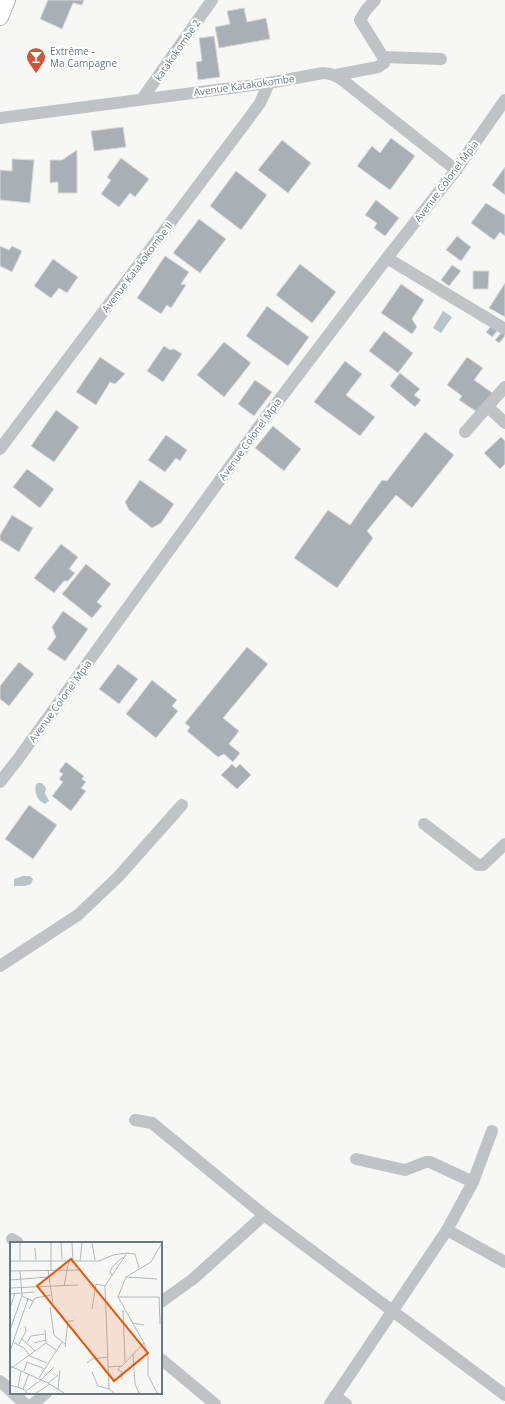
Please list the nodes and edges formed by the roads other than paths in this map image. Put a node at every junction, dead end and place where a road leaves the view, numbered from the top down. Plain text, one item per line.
1 (8, 0) edge
2 (212, 0) edge
3 (375, 0) edge
4 (0, 17) edge
5 (383, 57) junction
6 (440, 59) dead end
7 (336, 75) junction
8 (269, 83) junction
9 (142, 99) junction
10 (505, 100) edge
11 (0, 118) edge
12 (456, 170) junction
13 (387, 258) junction
14 (505, 329) edge
15 (505, 387) edge
16 (488, 407) junction
17 (505, 423) edge
18 (465, 432) dead end
19 (0, 449) edge
20 (0, 782) edge
21 (182, 805) dead end
22 (424, 824) dead end
23 (505, 844) edge
24 (0, 966) edge
25 (135, 1120) dead end
26 (492, 1131) dead end
27 (356, 1159) dead end
28 (473, 1182) junction
29 (264, 1215) junction
30 (447, 1230) junction
31 (505, 1262) edge
32 (162, 1301) edge
33 (392, 1310) junction
34 (162, 1360) edge
35 (0, 1381) edge
36 (10, 1390) edge
37 (14, 1394) edge
38 (45, 1394) edge
39 (505, 1395) edge
40 (332, 1400) edge
41 (25, 1404) edge
42 (33, 1404) edge
43 (215, 1404) edge
44 (346, 1404) edge

1 - 4 main road
2 - 9 street, katakokombe 2
3 - 5 street
5 - 6 street
5 - 7 street, Avenue Katakokombe
7 - 8 street, Avenue Katakokombe
7 - 12 street
8 - 9 street, Avenue Katakokombe
8 - 19 street, Avenue Katakokombe II
9 - 11 street, Avenue Katakokombe
10 - 12 street, Avenue Colonel Mpia
12 - 13 street, Avenue Colonel Mpia
13 - 14 street
13 - 20 street, Avenue Colonel Mpia
15 - 16 street
16 - 17 street
16 - 18 street
21 - 24 street
22 - 23 street
25 - 29 street
26 - 28 street
27 - 28 street
28 - 30 street
29 - 32 street
29 - 33 street
30 - 31 street
30 - 33 street
33 - 39 street
33 - 40 street
34 - 43 street
35 - 36 street
37 - 41 street
38 - 42 street
40 - 44 street

